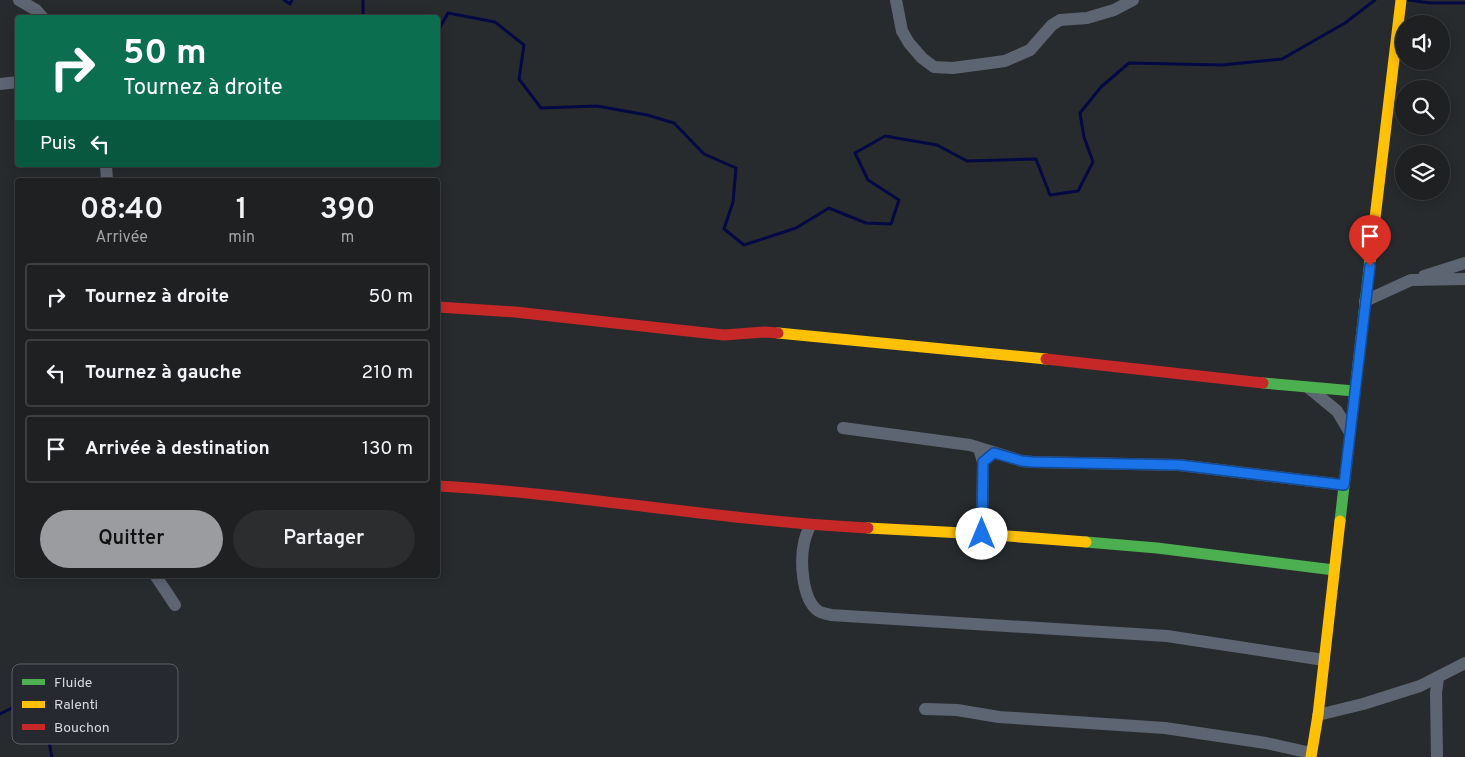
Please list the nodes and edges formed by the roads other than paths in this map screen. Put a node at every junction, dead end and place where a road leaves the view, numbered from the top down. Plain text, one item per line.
1 (19, 0) edge
2 (896, 0) edge
3 (1133, 0) edge
4 (1401, 0) edge
5 (40, 15) edge
6 (15, 82) edge
7 (0, 84) edge
8 (1465, 263) edge
9 (1465, 279) edge
10 (1411, 280) junction
11 (1365, 301) junction
12 (440, 308) edge
13 (1310, 388) junction
14 (1354, 391) junction
15 (843, 428) dead end
16 (1350, 432) junction
17 (979, 448) junction
18 (994, 453) junction
19 (983, 462) junction
20 (1344, 485) junction
21 (440, 486) edge
22 (810, 525) junction
23 (982, 534) junction
24 (1334, 570) junction
25 (157, 578) edge
26 (175, 605) dead end
27 (1324, 660) junction
28 (1465, 663) edge
29 (1438, 678) junction
30 (1420, 686) junction
31 (1436, 693) junction
32 (925, 709) dead end
33 (1318, 715) junction
34 (1311, 755) edge
35 (1437, 757) edge

1 - 5 street
2 - 3 street
4 - 11 street
6 - 7 street
8 - 10 street
9 - 10 street
10 - 11 street
11 - 14 street
12 - 13 street
13 - 14 street
13 - 16 street
14 - 16 street
15 - 17 street
16 - 20 street
17 - 18 street
17 - 19 street
18 - 19 street
18 - 20 street
19 - 23 street
20 - 24 street
21 - 22 street
22 - 23 street
22 - 27 street
23 - 24 street
24 - 27 street
25 - 26 street
27 - 33 street
28 - 29 street
29 - 30 street
29 - 31 street
30 - 31 street
30 - 33 street
31 - 35 street
32 - 34 street
33 - 34 street

